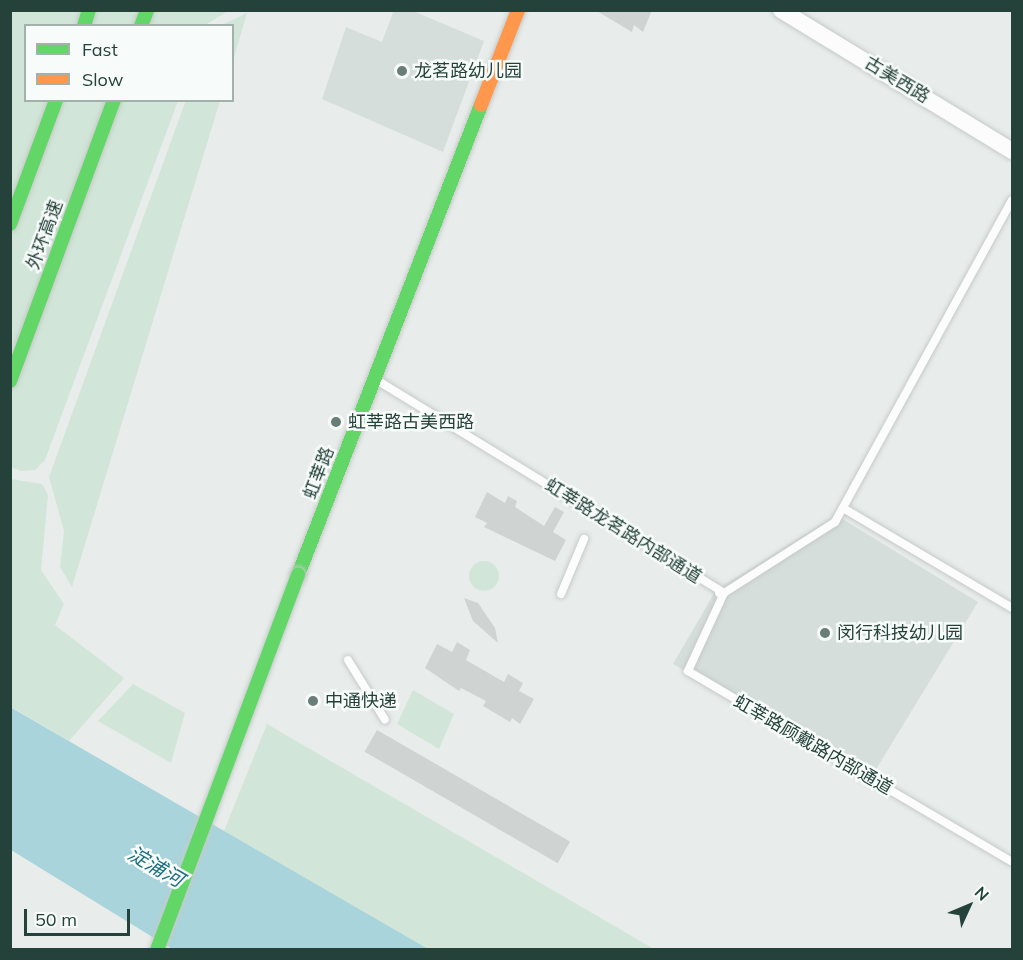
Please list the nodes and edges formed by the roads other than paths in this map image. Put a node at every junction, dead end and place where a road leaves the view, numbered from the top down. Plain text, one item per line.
1 (518, 10) edge
2 (781, 10) edge
3 (55, 102) edge
4 (113, 102) edge
5 (1012, 151) edge
6 (1012, 200) edge
7 (10, 224) edge
8 (375, 379) junction
9 (10, 381) edge
10 (843, 508) junction
11 (584, 539) dead end
12 (309, 548) junction
13 (719, 593) junction
14 (561, 594) dead end
15 (1012, 608) edge
16 (348, 660) dead end
17 (385, 720) dead end
18 (1012, 862) edge
19 (157, 950) edge

1 - 8 main road, 虹莘路
2 - 5 street, 古美西路
3 - 7 main road, 外环高速
4 - 9 main road, 外环高速
6 - 10 lane
8 - 12 main road, 虹莘路
8 - 13 lane, 虹莘路龙茗路内部通道
10 - 13 lane
10 - 15 lane
11 - 14 lane
12 - 12 main road
12 - 19 main road, 虹莘路, bridge
13 - 18 lane, 虹莘路顾戴路内部通道
16 - 17 lane

